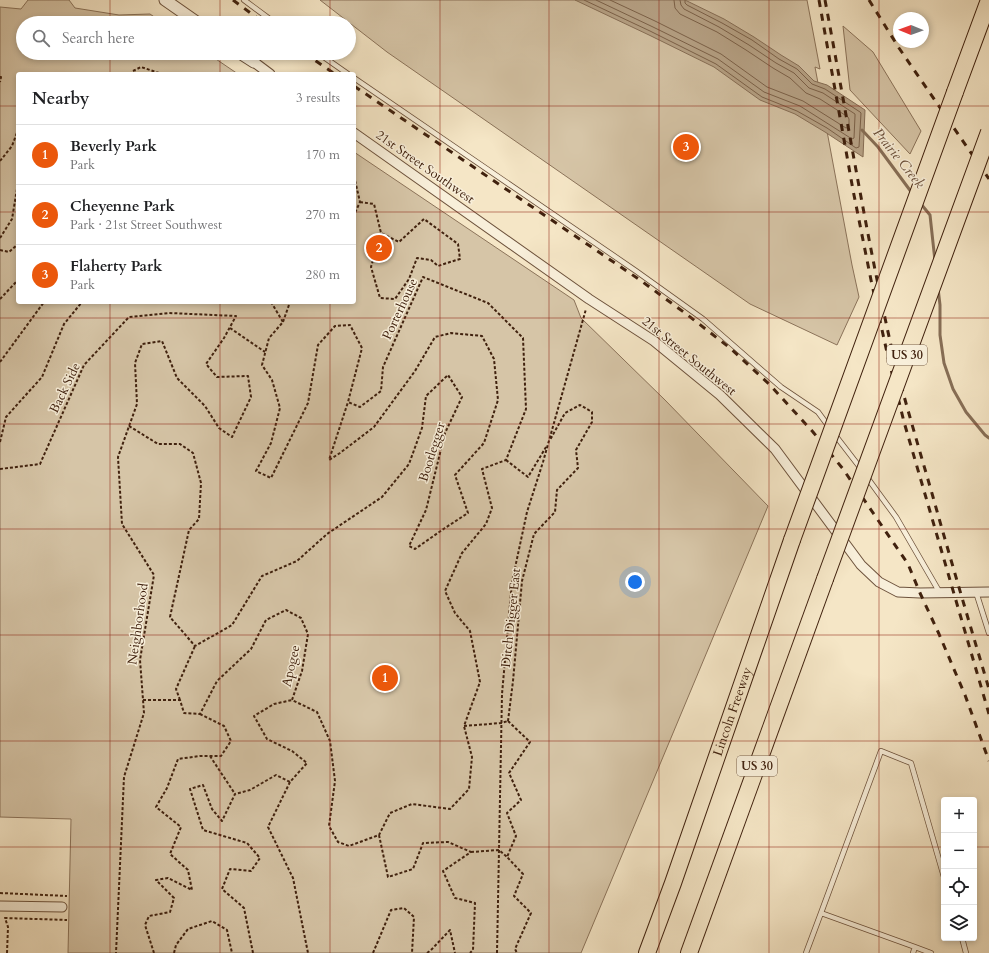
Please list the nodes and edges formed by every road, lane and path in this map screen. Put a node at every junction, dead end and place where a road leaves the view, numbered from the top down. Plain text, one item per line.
1 (165, 0) edge
2 (244, 0) edge
3 (989, 0) edge
4 (188, 16) edge
5 (266, 16) edge
6 (251, 60) edge
7 (328, 60) edge
8 (254, 62) joint
9 (134, 72) edge
10 (156, 72) edge
11 (267, 72) edge
12 (345, 72) edge
13 (0, 77) edge
14 (356, 79) edge
15 (0, 82) edge
16 (989, 132) edge
17 (356, 134) edge
18 (16, 135) edge
19 (0, 161) edge
20 (356, 185) edge
21 (16, 195) edge
22 (360, 202) junction
23 (356, 211) edge
24 (382, 233) junction
25 (0, 238) edge
26 (16, 246) edge
27 (0, 250) edge
28 (16, 282) edge
29 (589, 298) junction
30 (0, 299) edge
31 (43, 304) edge
32 (80, 304) edge
33 (272, 304) edge
34 (289, 304) edge
35 (283, 322) junction
36 (230, 328) junction
37 (265, 352) junction
38 (0, 362) edge
39 (348, 402) junction
40 (129, 426) junction
41 (0, 442) edge
42 (548, 443) junction
43 (506, 460) junction
44 (0, 469) edge
45 (976, 592) junction
46 (989, 592) edge
47 (940, 593) junction
48 (989, 633) edge
49 (196, 646) junction
50 (143, 700) junction
51 (180, 700) junction
52 (292, 700) junction
53 (200, 714) junction
54 (508, 721) junction
55 (501, 723) junction
56 (464, 726) junction
57 (210, 756) junction
58 (290, 782) junction
59 (235, 794) junction
60 (379, 835) junction
61 (499, 850) junction
62 (471, 852) junction
63 (507, 857) junction
64 (942, 869) edge
65 (673, 883) junction
66 (0, 893) edge
67 (67, 896) dead end
68 (0, 906) edge
69 (62, 907) dead end
70 (821, 913) junction
71 (67, 920) dead end
72 (963, 941) edge
73 (915, 947) junction
74 (7, 953) edge
75 (116, 953) edge
76 (154, 953) edge
77 (174, 953) edge
78 (232, 953) edge
79 (253, 953) edge
80 (308, 953) edge
81 (373, 953) edge
82 (412, 953) edge
83 (427, 953) edge
84 (456, 953) edge
85 (470, 953) edge
86 (497, 953) edge
87 (516, 953) edge
88 (637, 953) edge
89 (647, 953) edge
90 (689, 953) edge
91 (806, 953) edge
92 (913, 953) edge
93 (931, 953) edge
94 (966, 953) edge

1 - 4 street
2 - 5 lane
3 - 65 highway, Lincoln Freeway / US 30, bridge
6 - 8 street
7 - 12 lane
8 - 11 street
9 - 10 path
13 - 15 path
14 - 47 lane
16 - 90 highway, US 30, bridge
17 - 29 street, 21st Street Southwest
18 - 19 path
20 - 22 path
21 - 25 path
22 - 23 path
22 - 24 path
24 - 24 path
26 - 27 path
28 - 30 path
29 - 42 path
29 - 47 street, 21st Street Southwest
31 - 38 path
32 - 41 path, Back Side
33 - 35 path
34 - 35 path
35 - 37 path
36 - 37 path
36 - 40 path
36 - 44 path, Back Side
37 - 39 path
39 - 43 path, Porterhouse
39 - 49 path, Bootlegger
40 - 49 path
40 - 50 path, Neighborhood
42 - 43 path
42 - 54 path, Ditch Digger East
42 - 55 path
43 - 56 path
45 - 46 street, 21st Street Southwest
45 - 47 street, 21st Street Southwest
45 - 48 lane
49 - 51 path
50 - 51 path
50 - 75 path, Neighborhood
51 - 53 path
52 - 53 path, Apogee
52 - 58 path
52 - 60 path, Apogee
53 - 57 path
54 - 55 path
54 - 63 path
55 - 56 path
55 - 61 path
56 - 60 path
57 - 59 path
57 - 76 path
58 - 59 path
58 - 80 path
59 - 79 path
60 - 62 path
61 - 62 path
61 - 63 path
61 - 86 path
62 - 85 path
63 - 87 path
64 - 70 lane
65 - 88 highway
65 - 89 highway, US 30
66 - 67 path
68 - 69 street
70 - 73 lane
70 - 91 lane
71 - 74 path
72 - 94 lane
73 - 92 lane
73 - 93 lane
77 - 78 path
81 - 82 path
83 - 84 path

